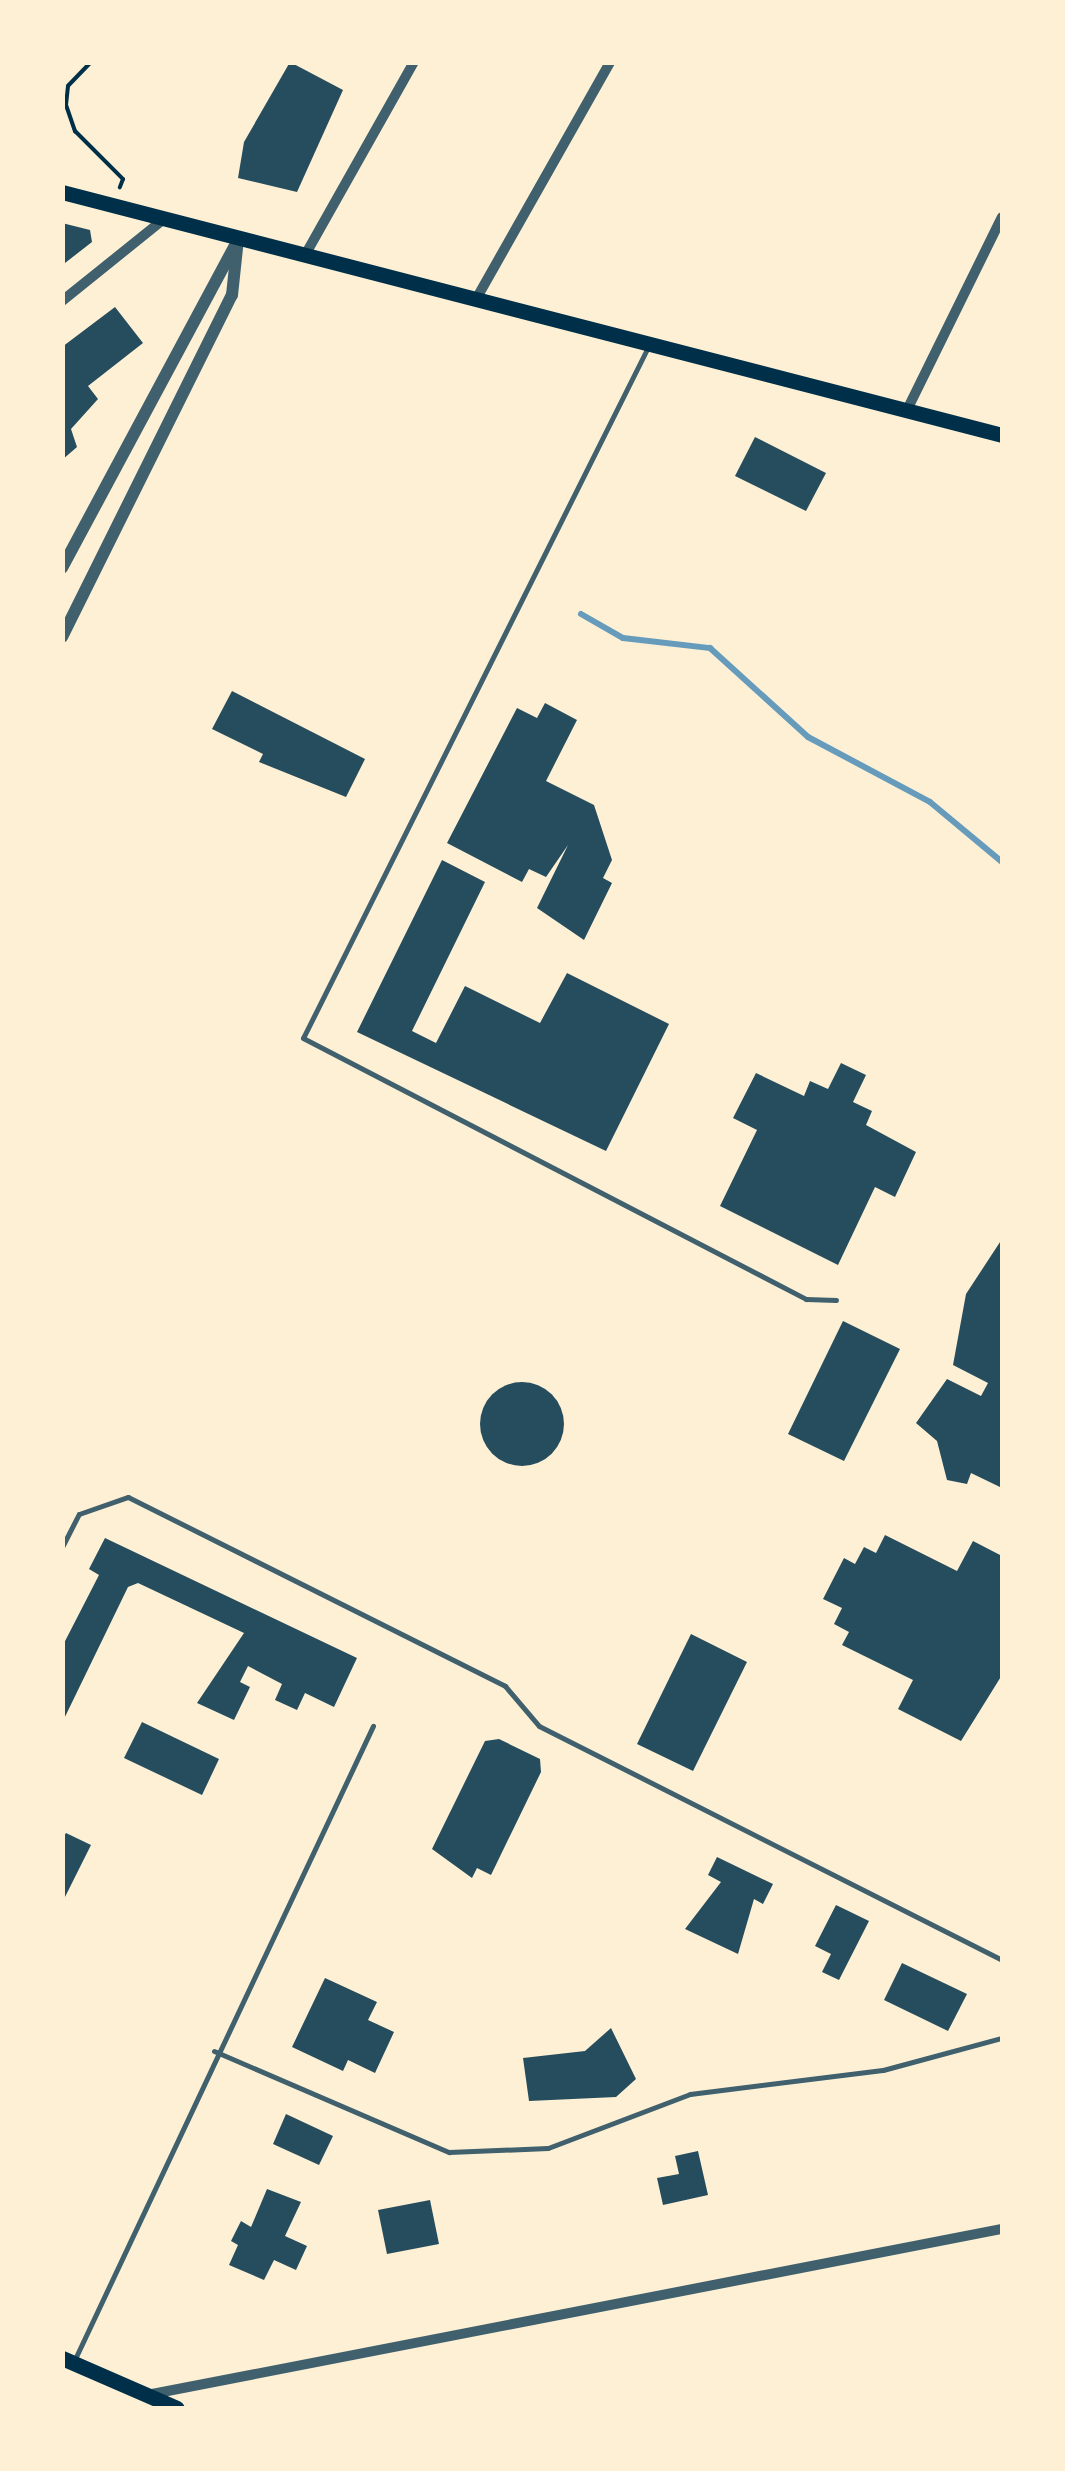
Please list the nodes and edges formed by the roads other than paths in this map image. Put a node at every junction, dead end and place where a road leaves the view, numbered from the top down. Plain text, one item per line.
1 (414, 62) edge
2 (610, 62) edge
3 (62, 192) edge
4 (1002, 217) edge
5 (164, 219) junction
6 (238, 239) junction
7 (304, 256) junction
8 (62, 301) edge
9 (475, 302) junction
10 (648, 347) junction
11 (906, 412) junction
12 (1002, 435) edge
13 (62, 568) edge
14 (62, 636) edge
15 (836, 1300) dead end
16 (62, 1547) edge
17 (373, 1726) dead end
18 (1002, 1960) edge
19 (1002, 2038) edge
20 (214, 2051) junction
21 (1002, 2229) edge
22 (68, 2360) edge
23 (146, 2395) junction
24 (178, 2408) edge

1 - 7 street
2 - 9 street
3 - 5 main road
4 - 11 street
5 - 6 main road
5 - 8 street
6 - 7 main road
6 - 13 street
6 - 14 street
7 - 9 main road
9 - 10 main road
10 - 11 main road
10 - 15 lane
11 - 12 main road
16 - 18 lane
17 - 20 lane
19 - 20 lane
20 - 22 lane
21 - 23 street
22 - 23 main road
23 - 24 main road

